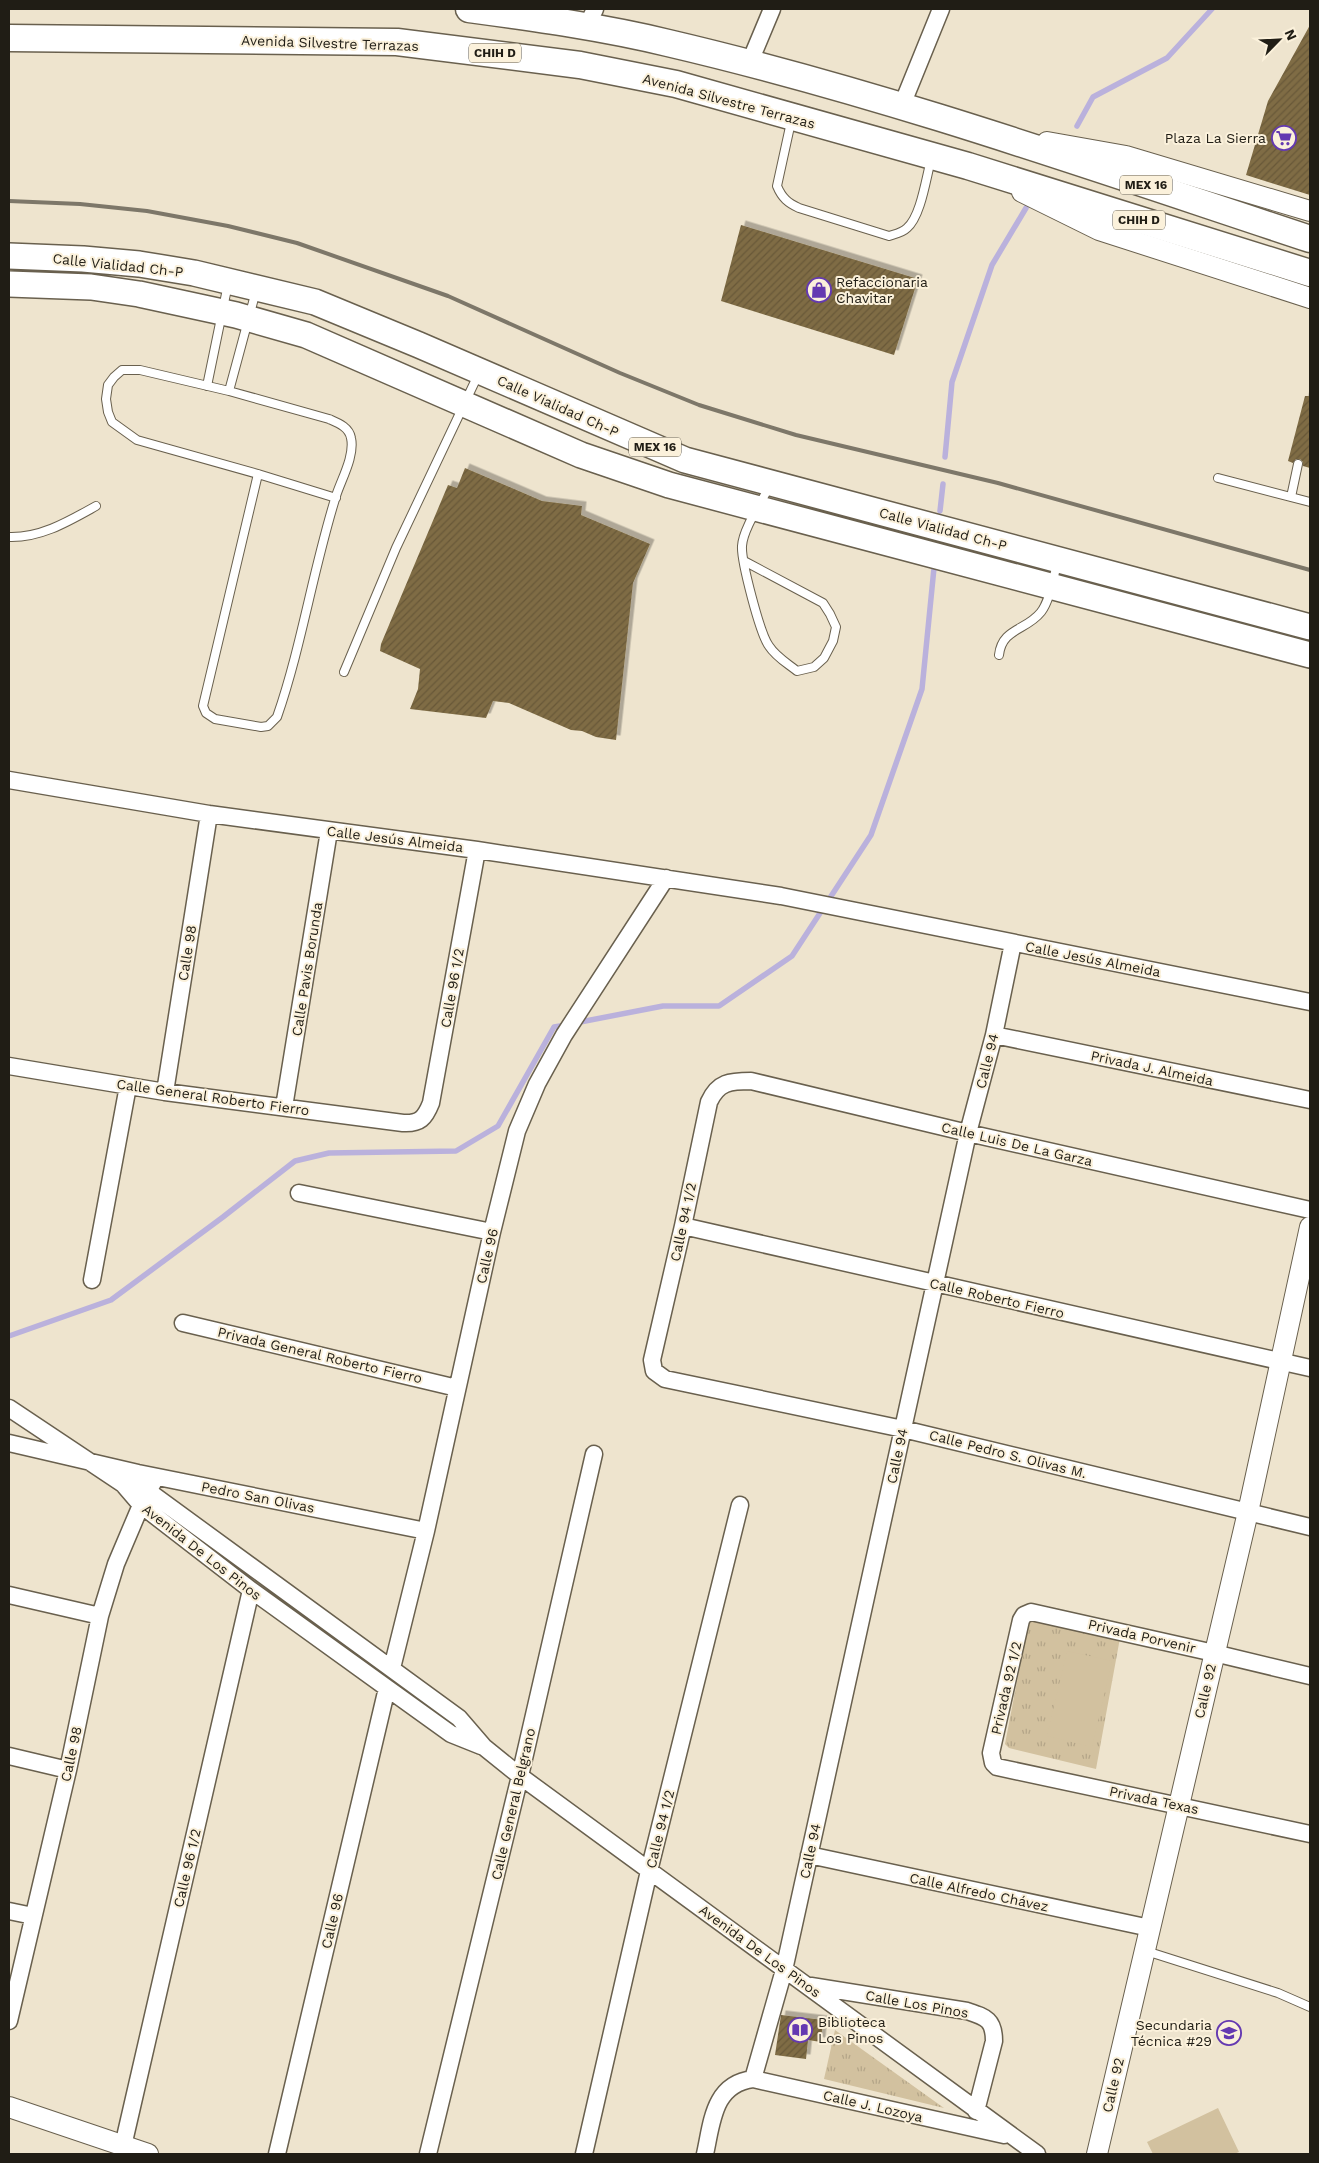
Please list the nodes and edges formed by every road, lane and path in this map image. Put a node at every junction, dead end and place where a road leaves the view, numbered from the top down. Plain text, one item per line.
1 (469, 9) edge
2 (772, 9) edge
3 (941, 9) edge
4 (591, 17) edge
5 (9, 38) edge
6 (749, 64) junction
7 (902, 105) junction
8 (792, 117) junction
9 (982, 130) junction
10 (932, 157) junction
11 (968, 166) junction
12 (1310, 211) edge
13 (1310, 239) edge
14 (9, 256) edge
15 (1310, 273) edge
16 (228, 282) junction
17 (9, 284) edge
18 (256, 289) junction
19 (1310, 298) edge
20 (222, 312) junction
21 (250, 318) junction
22 (480, 371) junction
23 (207, 386) junction
24 (229, 391) junction
25 (465, 404) junction
26 (1298, 464) dead end
27 (258, 474) junction
28 (1218, 478) dead end
29 (771, 483) junction
30 (1291, 497) junction
31 (336, 498) junction
32 (1310, 502) edge
33 (96, 506) dead end
34 (757, 509) junction
35 (9, 536) edge
36 (1058, 560) junction
37 (744, 561) junction
38 (1051, 587) junction
39 (1310, 627) edge
40 (999, 655) dead end
41 (1310, 655) edge
42 (344, 672) dead end
43 (9, 780) edge
44 (209, 814) junction
45 (329, 831) junction
46 (477, 850) junction
47 (666, 878) junction
48 (1013, 943) junction
49 (1310, 1002) edge
50 (994, 1035) junction
51 (9, 1066) edge
52 (725, 1084) joint
53 (128, 1086) junction
54 (165, 1092) junction
55 (1310, 1100) edge
56 (284, 1107) junction
57 (418, 1122) joint
58 (968, 1133) junction
59 (299, 1193) dead end
60 (1310, 1210) edge
61 (683, 1226) junction
62 (1310, 1226) edge
63 (492, 1232) junction
64 (92, 1280) dead end
65 (935, 1284) junction
66 (183, 1322) dead end
67 (1281, 1362) junction
68 (652, 1366) joint
69 (1310, 1368) edge
70 (458, 1388) junction
71 (9, 1408) edge
72 (903, 1429) junction
73 (9, 1443) edge
74 (594, 1454) dead end
75 (91, 1463) junction
76 (148, 1491) junction
77 (740, 1504) dead end
78 (1248, 1512) junction
79 (1310, 1527) edge
80 (426, 1531) junction
81 (251, 1590) junction
82 (9, 1596) edge
83 (1031, 1612) joint
84 (100, 1616) junction
85 (1214, 1652) junction
86 (392, 1668) junction
87 (1310, 1676) edge
88 (387, 1688) junction
89 (484, 1747) junction
90 (9, 1756) edge
91 (997, 1767) joint
92 (68, 1770) junction
93 (520, 1776) junction
94 (1178, 1805) junction
95 (1310, 1834) edge
96 (809, 1855) junction
97 (649, 1870) junction
98 (9, 1911) edge
99 (33, 1916) junction
100 (1150, 1928) junction
101 (1144, 1951) junction
102 (784, 1970) junction
103 (809, 1986) junction
104 (1310, 2007) edge
105 (9, 2021) edge
106 (745, 2081) junction
107 (9, 2107) edge
108 (976, 2111) junction
109 (1010, 2136) junction
110 (124, 2146) junction
111 (148, 2154) edge
112 (276, 2154) edge
113 (428, 2154) edge
114 (584, 2154) edge
115 (705, 2154) edge
116 (1037, 2154) edge
117 (1097, 2154) edge

1 - 4 highway
2 - 6 street
3 - 7 street
4 - 6 highway
5 - 8 highway, Avenida Silvestre Terrazas / CHIH D
6 - 7 highway
7 - 9 highway
8 - 10 highway, Avenida Silvestre Terrazas / CHIH D
8 - 10 lane
9 - 12 street
9 - 13 highway, MEX 16
10 - 11 highway, Avenida Silvestre Terrazas / CHIH D
11 - 15 highway, Avenida Silvestre Terrazas / CHIH D
11 - 19 street, CHIH D
14 - 16 main road, Calle Vialidad Ch-P / MEX 16
16 - 18 main road, Calle Vialidad Ch-P / MEX 16
16 - 20 lane
17 - 20 main road, Calle Vialidad Ch-P / MEX 16
18 - 21 lane
18 - 22 main road, Calle Vialidad Ch-P / MEX 16
20 - 21 main road, Calle Vialidad Ch-P / MEX 16
20 - 23 lane
21 - 24 lane
21 - 25 main road, Calle Vialidad Ch-P / MEX 16
22 - 25 lane
22 - 29 main road, Calle Vialidad Ch-P / MEX 16
23 - 24 lane
23 - 27 lane
24 - 31 lane
25 - 34 main road, Calle Vialidad Ch-P / MEX 16
25 - 42 lane
26 - 30 lane
27 - 31 lane
27 - 31 lane
28 - 30 lane
29 - 34 lane
29 - 36 main road, Calle Vialidad Ch-P / MEX 16
30 - 32 lane
33 - 35 lane
34 - 37 lane
34 - 38 main road, Calle Vialidad Ch-P / MEX 16
36 - 38 lane
36 - 39 main road, Calle Vialidad Ch-P / MEX 16
37 - 37 lane
38 - 40 lane
38 - 41 main road, Calle Vialidad Ch-P / MEX 16
43 - 44 street, Calle Jesús Almeida
44 - 45 street, Calle Jesús Almeida
44 - 54 street, Calle 98
45 - 46 street, Calle Jesús Almeida
45 - 56 street, Calle Pavis Borunda
46 - 47 street, Calle Jesús Almeida
46 - 57 street, Calle 96 1/2
47 - 48 street, Calle Jesús Almeida
47 - 63 street, Calle 96
48 - 49 street, Calle Jesús Almeida
48 - 50 street, Calle 94
50 - 55 street, Privada J. Almeida
50 - 58 street, Calle 94
51 - 53 street, Calle General Roberto Fierro
52 - 58 street, Calle Luis De La Garza
52 - 61 street, Calle 94 1/2
53 - 54 street, Calle General Roberto Fierro
53 - 64 street
54 - 56 street, Calle General Roberto Fierro
56 - 57 street, Calle General Roberto Fierro
58 - 60 street, Calle Luis De La Garza
58 - 65 street, Calle 94
59 - 63 street
61 - 65 street, Calle Roberto Fierro
61 - 68 street, Calle 94 1/2
62 - 67 street, Calle 92
63 - 70 street, Calle 96
65 - 67 street, Calle Roberto Fierro
65 - 72 street, Calle 94
66 - 70 street, Privada General Roberto Fierro
67 - 69 street, Calle Roberto Fierro
67 - 78 street, Calle 92
68 - 72 street, Calle Pedro S. Olivas M.
70 - 80 street, Calle 96
71 - 75 street
72 - 78 street, Calle Pedro S. Olivas M.
72 - 96 street, Calle 94
73 - 75 street, Pedro San Olivas
74 - 93 street, Calle General Belgrano
75 - 76 street, Pedro San Olivas
75 - 76 street, Avenida De Los Pinos
76 - 80 street, Pedro San Olivas
76 - 81 street, Avenida De Los Pinos
76 - 84 street, Calle 98
76 - 86 street, Avenida De Los Pinos
77 - 97 street, Calle 94 1/2
78 - 79 street, Calle Pedro S. Olivas M.
78 - 85 street, Calle 92
80 - 86 street, Calle 96
81 - 88 street, Avenida De Los Pinos
81 - 110 street, Calle 96 1/2
82 - 84 street
83 - 85 street, Privada Porvenir
83 - 91 street, Privada 92 1/2
84 - 92 street, Calle 98
85 - 87 street, Privada Porvenir
85 - 94 street, Calle 92
86 - 89 street, Avenida De Los Pinos
88 - 89 street, Avenida De Los Pinos
88 - 112 street, Calle 96
89 - 93 street, Avenida De Los Pinos
90 - 92 street
91 - 94 street, Privada Texas
92 - 99 street, Calle 98
93 - 97 street, Avenida De Los Pinos
93 - 113 street, Calle General Belgrano
94 - 95 street, Privada Texas
94 - 100 street, Calle 92
96 - 100 street, Calle Alfredo Chávez
96 - 102 street, Calle 94
97 - 102 street, Avenida De Los Pinos
97 - 114 street, Calle 94 1/2
98 - 99 street
99 - 105 street, Calle 98
100 - 101 street, Calle 92
101 - 104 lane
101 - 117 street, Calle 92
102 - 103 street, Avenida De Los Pinos
102 - 106 street, Calle 94
103 - 108 street, Avenida De Los Pinos
103 - 108 street, Calle Los Pinos
106 - 109 street, Calle J. Lozoya
106 - 115 street
107 - 110 street
108 - 109 street, Avenida De Los Pinos
109 - 116 street, Avenida De Los Pinos
110 - 111 street

